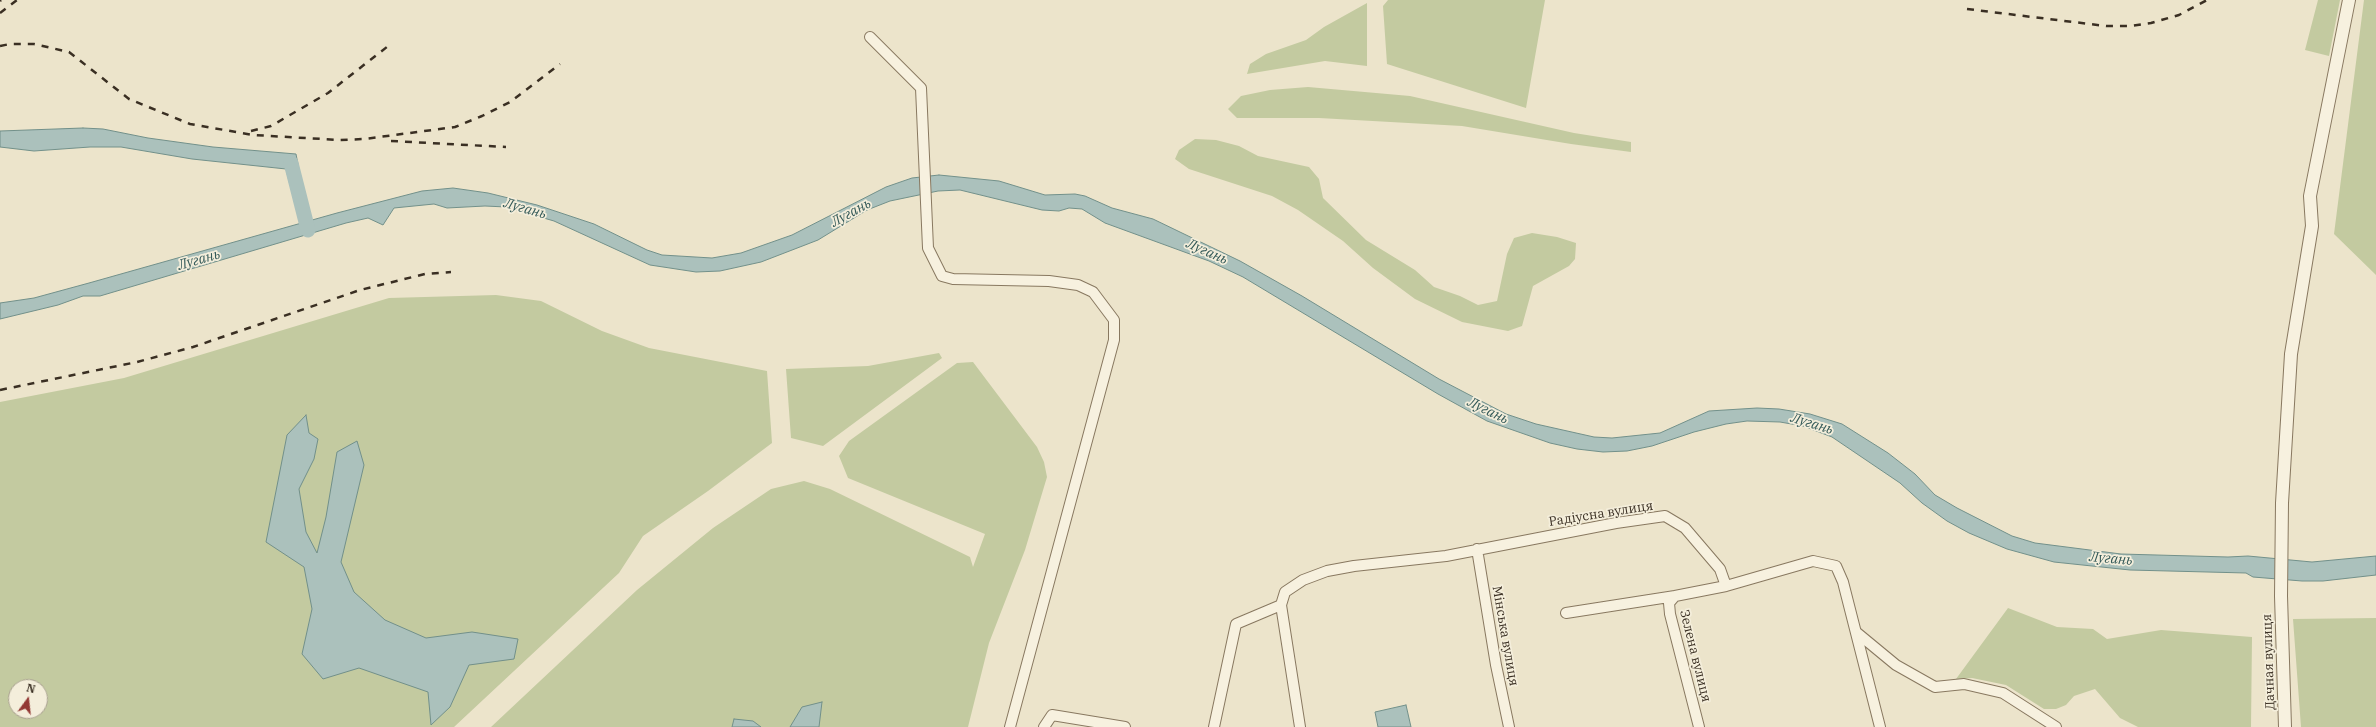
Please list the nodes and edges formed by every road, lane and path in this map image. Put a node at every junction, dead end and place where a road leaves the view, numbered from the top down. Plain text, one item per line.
1 (2349, 0) edge
2 (870, 37) dead end
3 (1477, 549) junction
4 (1726, 586) junction
5 (1675, 596) junction
6 (1281, 606) junction
7 (1566, 613) dead end
8 (1856, 632) junction
9 (1010, 727) edge
10 (1044, 727) edge
11 (1125, 727) edge
12 (1214, 727) edge
13 (1300, 727) edge
14 (1509, 727) edge
15 (1699, 727) edge
16 (1880, 727) edge
17 (2056, 727) edge
18 (2285, 727) edge

1 - 18 street, Дачная вулиця
2 - 9 street
3 - 4 street, Радіусна вулиця
3 - 6 street, Радіусна вулиця
3 - 14 street, Мінська вулиця
4 - 5 street, Зелена вулиця
4 - 8 street
5 - 7 street
5 - 15 street, Зелена вулиця
6 - 12 street
6 - 13 street
8 - 16 street
8 - 17 street
10 - 11 street

